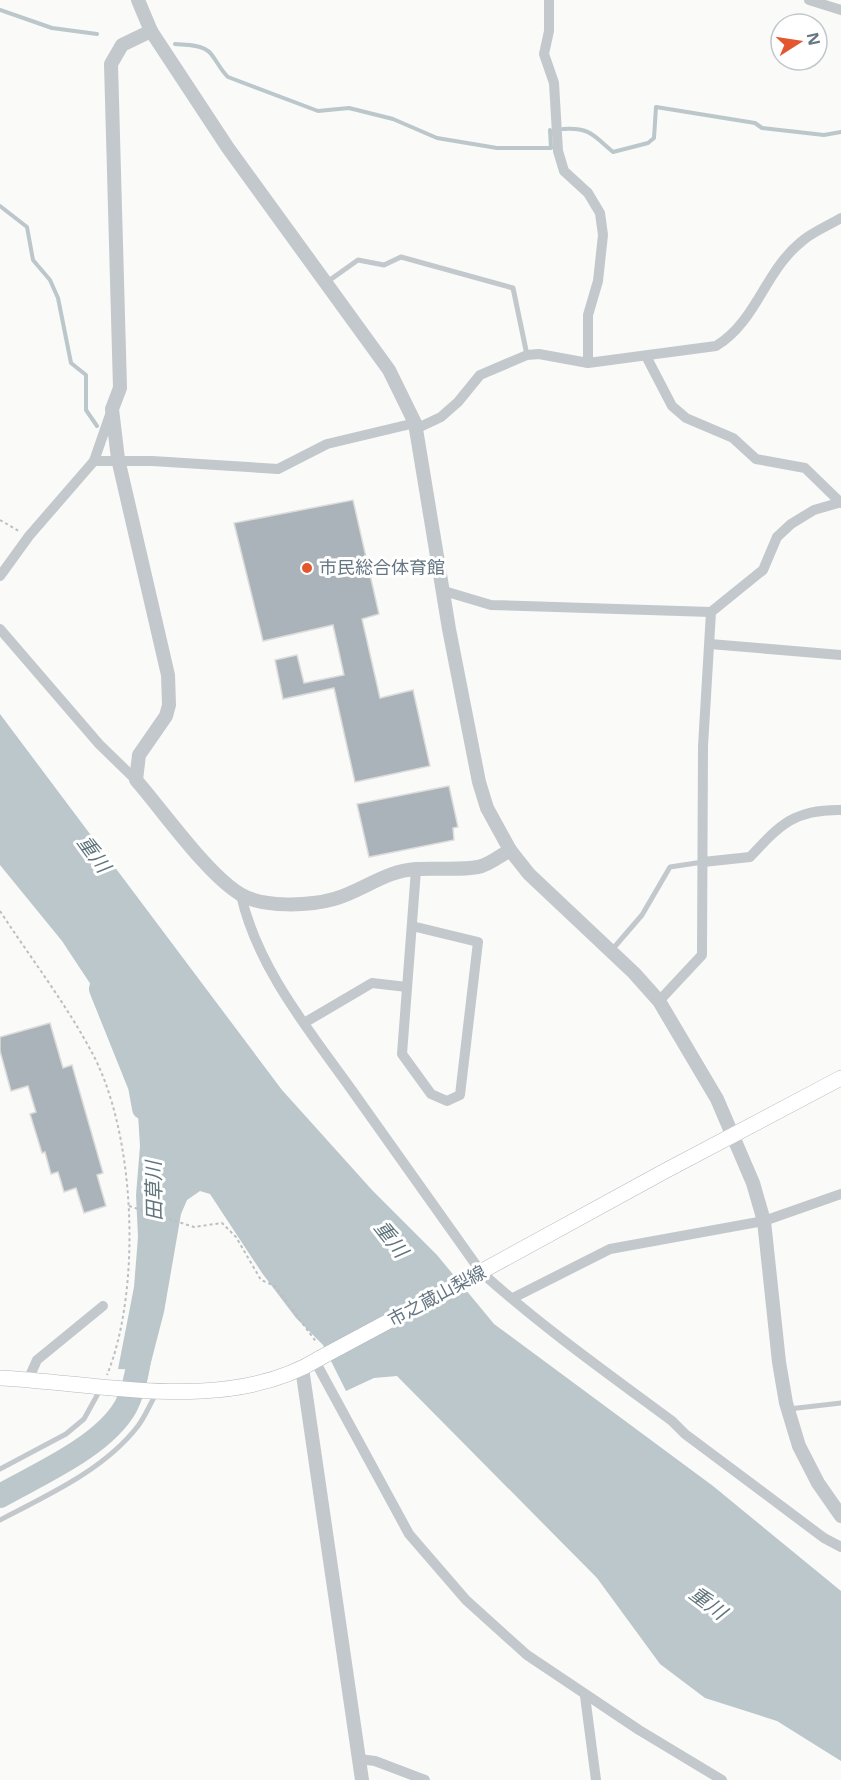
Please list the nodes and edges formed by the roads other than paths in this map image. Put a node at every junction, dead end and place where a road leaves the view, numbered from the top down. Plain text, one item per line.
1 (138, 0) edge
2 (549, 0) edge
3 (809, 0) edge
4 (841, 10) edge
5 (151, 31) junction
6 (841, 218) edge
7 (327, 282) junction
8 (527, 355) junction
9 (646, 356) junction
10 (588, 363) junction
11 (112, 409) junction
12 (415, 423) junction
13 (118, 459) junction
14 (94, 460) junction
15 (840, 503) edge
16 (0, 576) edge
17 (444, 591) junction
18 (711, 612) junction
19 (0, 629) edge
20 (711, 644) junction
21 (841, 655) edge
22 (136, 780) junction
23 (841, 810) edge
24 (510, 850) junction
25 (703, 862) junction
26 (416, 870) junction
27 (241, 895) junction
28 (412, 926) junction
29 (610, 952) junction
30 (407, 987) junction
31 (659, 1001) junction
32 (304, 1023) junction
33 (841, 1078) edge
34 (733, 1135) junction
35 (841, 1194) edge
36 (764, 1221) junction
37 (477, 1274) junction
38 (513, 1298) junction
39 (103, 1306) dead end
40 (314, 1358) junction
41 (0, 1378) edge
42 (28, 1380) junction
43 (105, 1386) junction
44 (156, 1390) junction
45 (841, 1403) edge
46 (788, 1410) junction
47 (0, 1469) edge
48 (841, 1516) edge
49 (0, 1520) edge
50 (841, 1547) edge
51 (585, 1696) junction
52 (359, 1759) junction
53 (362, 1780) edge
54 (425, 1780) edge
55 (596, 1780) edge
56 (722, 1780) edge

1 - 5 street
2 - 10 street
3 - 4 street
5 - 7 street
5 - 11 street
6 - 9 street
7 - 8 lane
7 - 12 street
8 - 10 street
8 - 12 street
9 - 10 street
9 - 15 street
11 - 13 street
11 - 14 street
12 - 13 street
12 - 17 street
13 - 14 street
13 - 22 street
14 - 16 street
15 - 18 street
17 - 18 street
17 - 24 street
18 - 20 street
19 - 22 street
20 - 21 street
20 - 25 street
22 - 27 street
23 - 25 street
24 - 26 street
24 - 29 street
25 - 29 lane
25 - 31 street
26 - 27 street
26 - 28 street
27 - 32 street
28 - 30 street
28 - 30 street
29 - 31 street
30 - 32 street
31 - 34 street
32 - 37 street
33 - 34 main road, 市之蔵山梨線
34 - 36 street
34 - 37 main road, 市之蔵山梨線
35 - 36 street
36 - 38 street
36 - 46 street
37 - 38 street
37 - 40 main road, 市之蔵山梨線, bridge
38 - 50 street
39 - 42 street
40 - 44 main road, 市之蔵山梨線
40 - 51 street
40 - 52 street
41 - 42 main road, 市之蔵山梨線
42 - 43 main road, 市之蔵山梨線
43 - 44 main road, 市之蔵山梨線
43 - 47 lane
44 - 49 lane
45 - 46 lane
46 - 48 street
51 - 55 street
51 - 56 street
52 - 53 street
52 - 54 street

